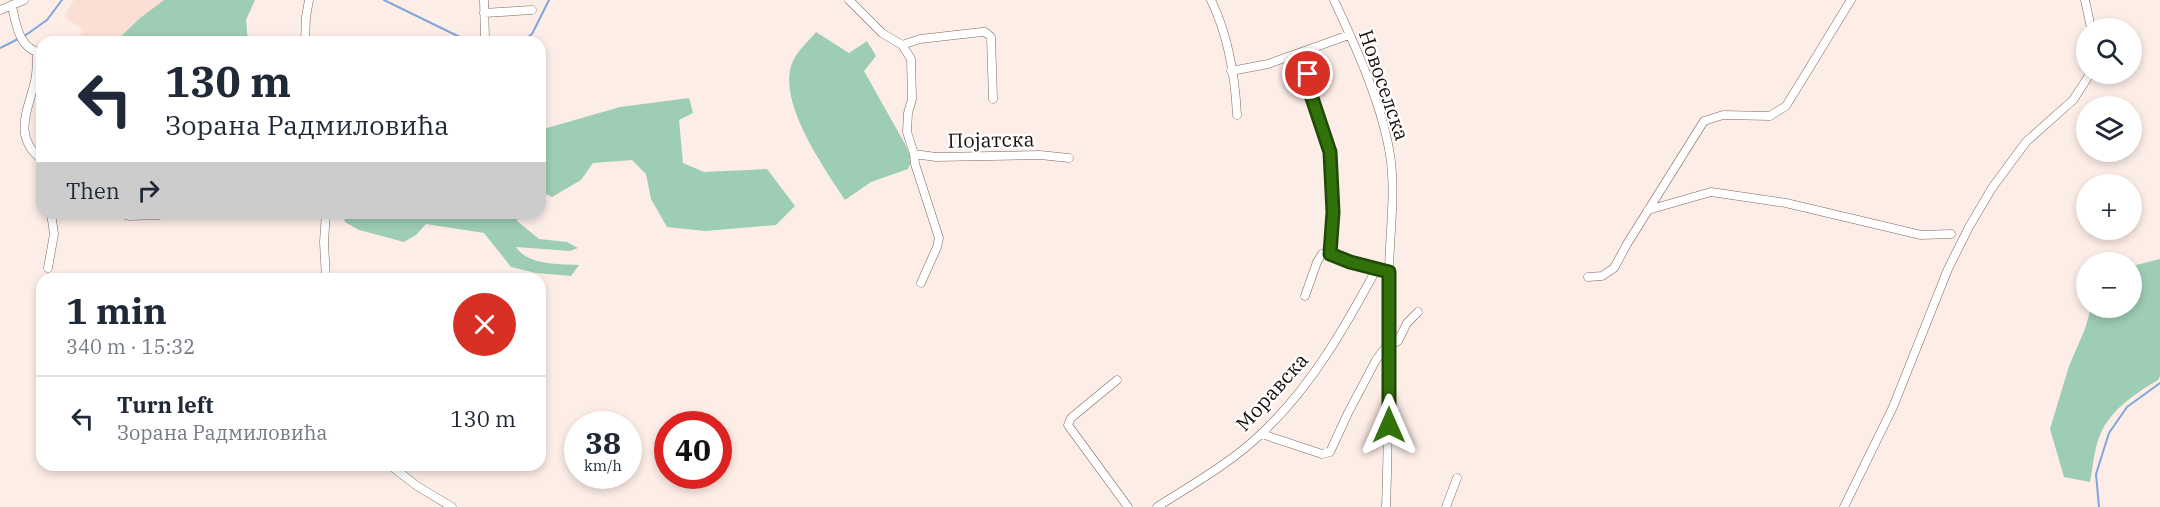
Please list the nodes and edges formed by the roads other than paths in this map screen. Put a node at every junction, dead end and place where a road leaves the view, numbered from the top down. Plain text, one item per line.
1 (24, 0) edge
2 (309, 0) edge
3 (484, 0) edge
4 (849, 0) edge
5 (1211, 0) edge
6 (1334, 0) edge
7 (1851, 0) edge
8 (2085, 0) edge
9 (12, 6) junction
10 (0, 10) edge
11 (532, 10) dead end
12 (484, 13) junction
13 (2089, 18) edge
14 (1349, 35) junction
15 (305, 36) edge
16 (485, 36) edge
17 (902, 45) junction
18 (36, 51) edge
19 (1303, 52) junction
20 (1231, 71) junction
21 (36, 74) edge
22 (2083, 84) edge
23 (993, 99) dead end
24 (1237, 115) dead end
25 (36, 153) edge
26 (914, 154) junction
27 (1069, 158) dead end
28 (1648, 210) junction
29 (52, 219) edge
30 (326, 219) edge
31 (1951, 234) dead end
32 (1330, 254) junction
33 (48, 268) dead end
34 (1377, 268) junction
35 (1389, 272) junction
36 (326, 273) edge
37 (1588, 277) dead end
38 (921, 283) dead end
39 (1305, 296) dead end
40 (1418, 312) dead end
41 (1389, 345) junction
42 (1117, 380) dead end
43 (1262, 434) junction
44 (398, 471) edge
45 (1457, 478) dead end
46 (452, 507) edge
47 (1128, 507) edge
48 (1157, 507) edge
49 (1386, 507) edge
50 (1446, 507) edge
51 (1844, 507) edge

1 - 9 street
2 - 15 street
3 - 12 street
4 - 17 street
5 - 20 street
6 - 14 street, Новоселска
7 - 28 street
8 - 13 street
9 - 10 street
9 - 18 street
11 - 12 street
12 - 16 street
14 - 19 street
14 - 35 street, Новоселска
17 - 23 street
17 - 26 street
19 - 20 street
19 - 32 street
20 - 24 street
21 - 25 street
22 - 51 street
26 - 27 street, Појатска
26 - 38 street
28 - 31 street
28 - 37 street
29 - 33 street
30 - 36 street
32 - 34 street
32 - 39 street
34 - 35 street
34 - 43 street, Моравска
35 - 41 street, Новоселска
40 - 41 street
41 - 43 street
41 - 49 street, Новоселска
42 - 47 street
43 - 48 street, Моравска
44 - 46 street
45 - 50 street

